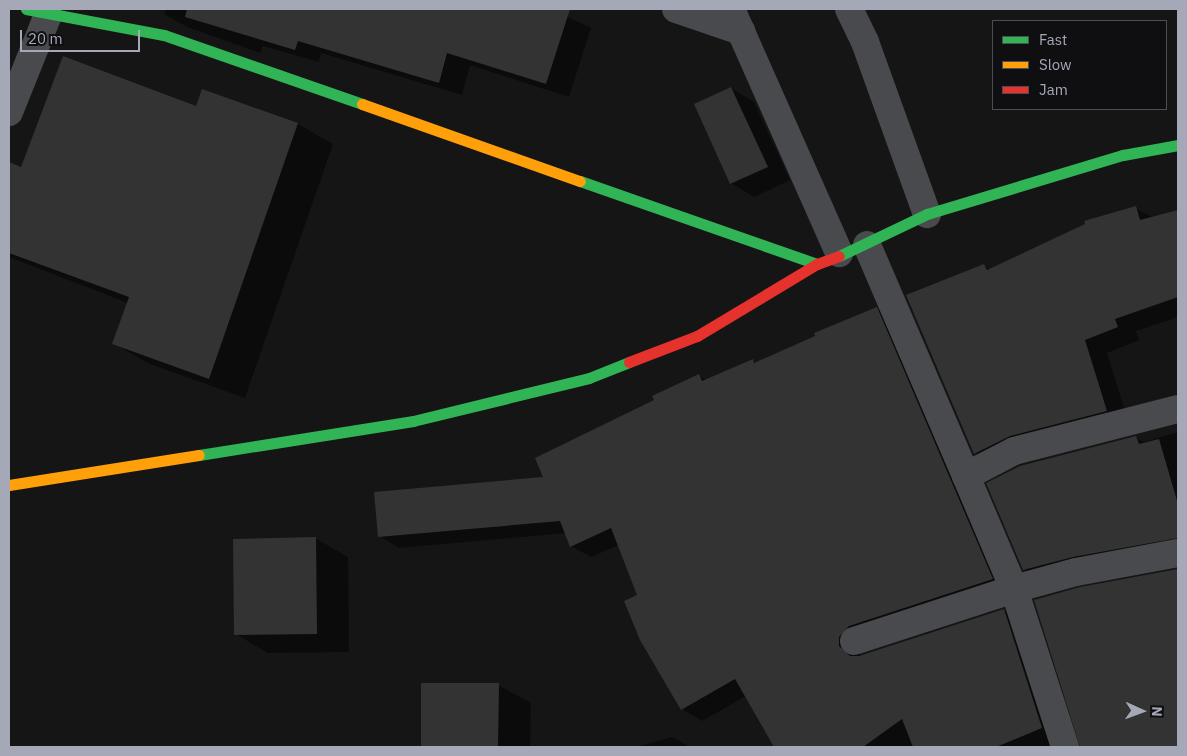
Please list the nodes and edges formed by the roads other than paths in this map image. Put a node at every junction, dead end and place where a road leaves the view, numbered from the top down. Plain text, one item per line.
1 (676, 9) edge
2 (849, 9) edge
3 (37, 12) edge
4 (736, 20) edge
5 (9, 112) edge
6 (1178, 145) edge
7 (927, 214) junction
8 (867, 244) junction
9 (828, 259) junction
10 (1178, 409) edge
11 (966, 476) junction
12 (9, 485) edge
13 (1178, 552) edge
14 (1014, 589) junction
15 (854, 641) dead end
16 (1065, 747) edge

1 - 4 street
2 - 7 street
3 - 5 street
3 - 9 street
4 - 9 street
6 - 7 street
7 - 8 street
8 - 9 street
8 - 11 street
9 - 12 street
10 - 11 street
11 - 14 street
13 - 14 street
14 - 15 street
14 - 16 street

